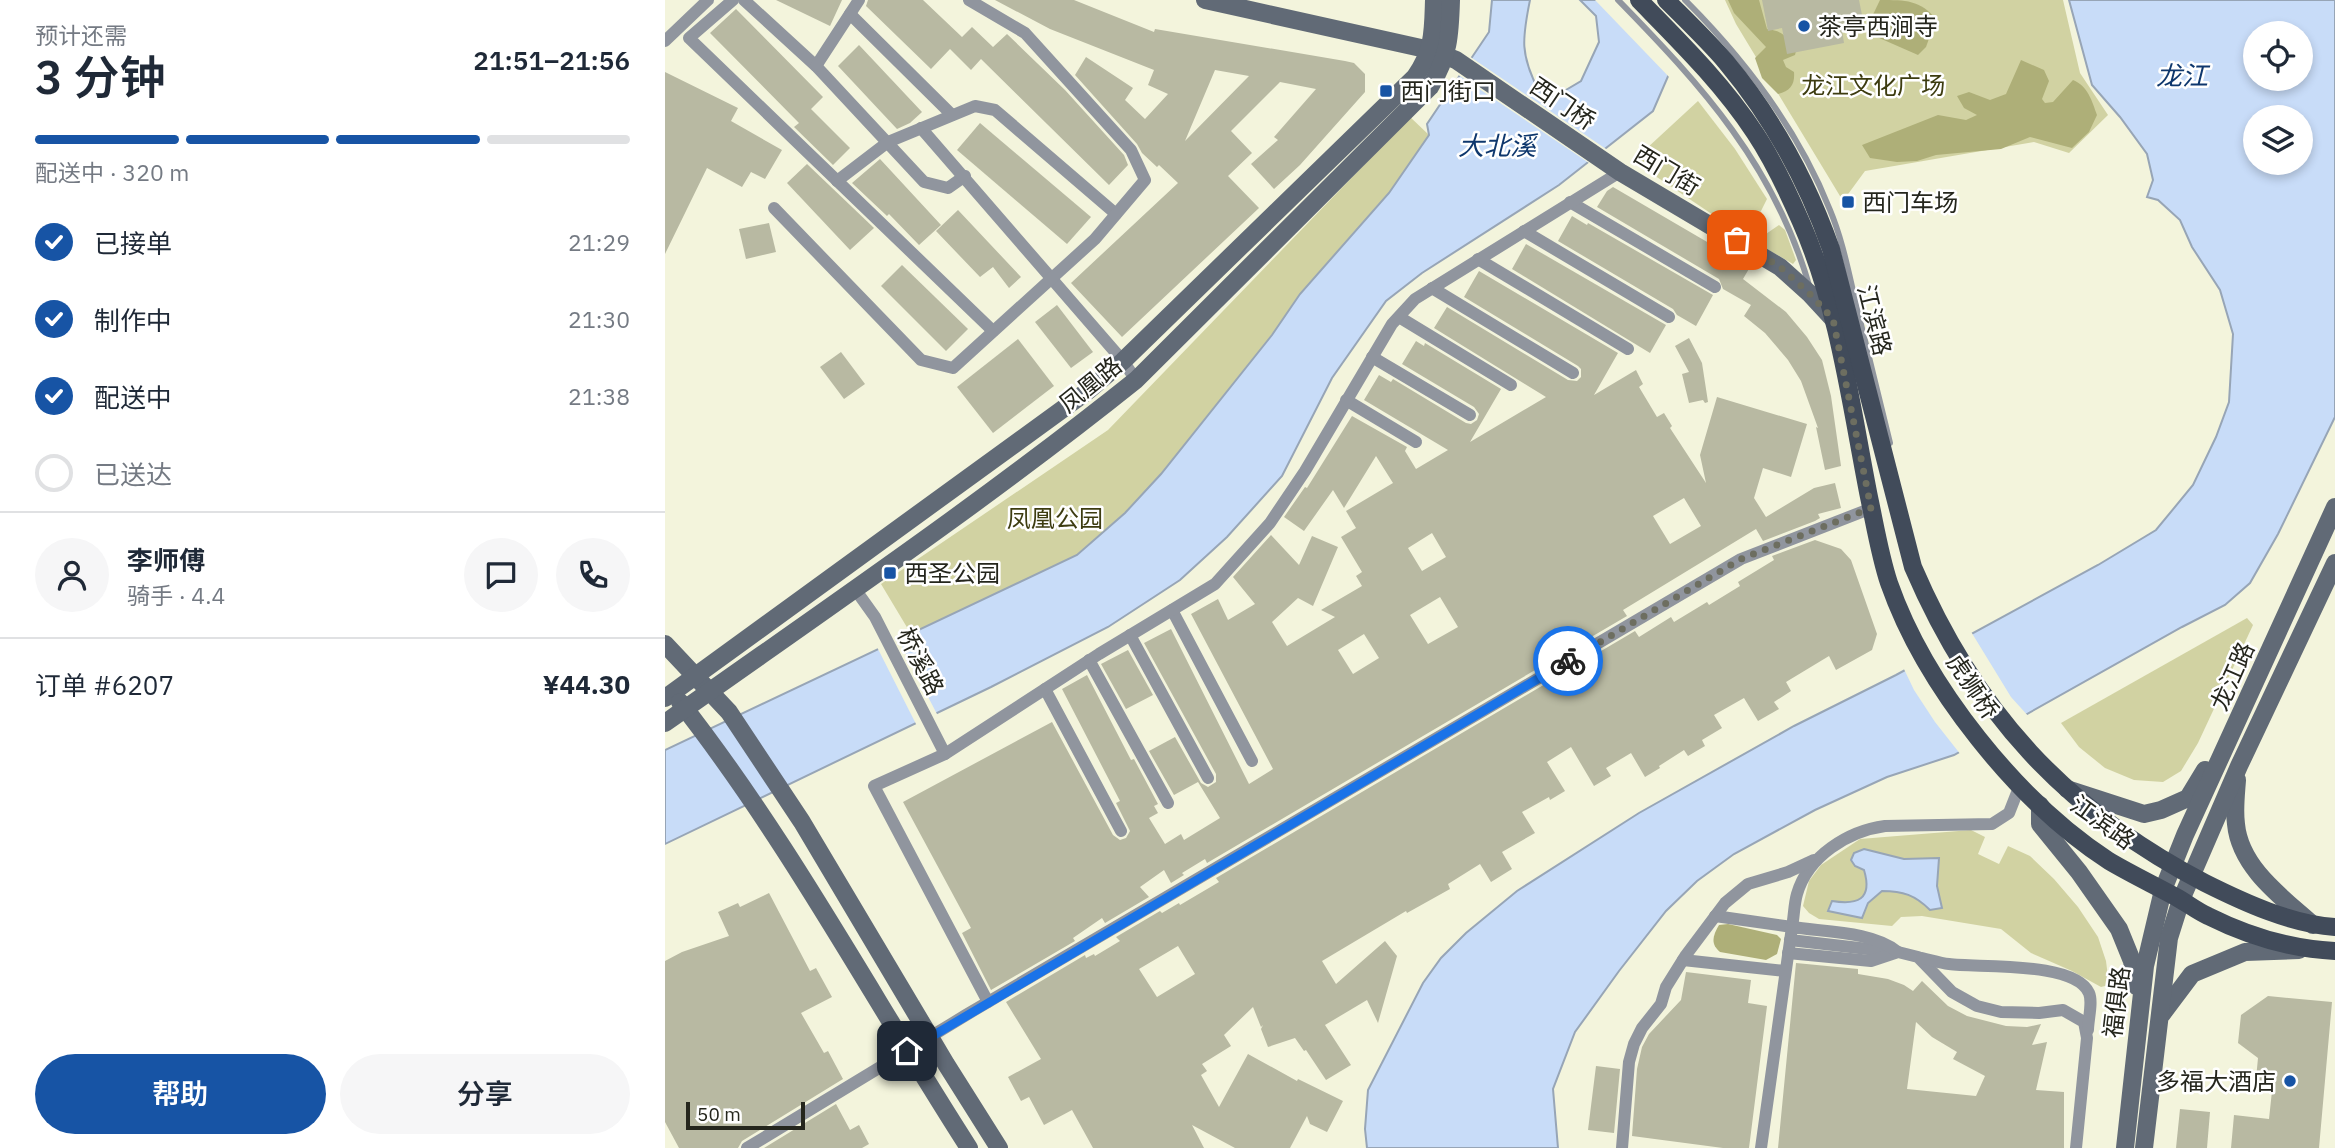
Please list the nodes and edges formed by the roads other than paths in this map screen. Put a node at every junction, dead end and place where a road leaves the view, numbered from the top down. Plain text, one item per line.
1 (708, 0) edge
2 (733, 0) edge
3 (744, 0) edge
4 (859, 0) edge
5 (969, 0) edge
6 (1205, 0) edge
7 (1434, 0) edge
8 (1451, 0) edge
9 (1618, 0) edge
10 (1639, 0) edge
11 (1666, 0) edge
12 (1685, 0) edge
13 (850, 14) junction
14 (1708, 33) junction
15 (665, 41) edge
16 (1444, 55) junction
17 (1688, 61) junction
18 (816, 66) junction
19 (952, 116) junction
20 (921, 128) junction
21 (888, 142) junction
22 (1614, 168) junction
23 (965, 176) junction
24 (837, 181) junction
25 (1570, 202) junction
26 (774, 208) dead end
27 (1116, 214) junction
28 (1524, 231) junction
29 (1478, 259) junction
30 (1051, 281) junction
31 (1715, 287) dead end
32 (1432, 288) junction
33 (1812, 297) junction
34 (1399, 317) junction
35 (1669, 317) dead end
36 (1833, 319) junction
37 (993, 331) junction
38 (1628, 349) dead end
39 (1372, 357) junction
40 (1123, 361) junction
41 (1573, 373) dead end
42 (1136, 380) junction
43 (1511, 385) dead end
44 (1346, 400) junction
45 (1470, 415) dead end
46 (1416, 442) dead end
47 (1892, 451) dead end
48 (1895, 464) dead end
49 (2335, 507) edge
50 (1871, 508) junction
51 (2335, 563) edge
52 (855, 589) junction
53 (1172, 610) junction
54 (1130, 635) junction
55 (1946, 635) junction
56 (665, 644) edge
57 (1920, 649) joint
58 (1090, 660) junction
59 (696, 677) junction
60 (1045, 689) junction
61 (667, 691) edge
62 (710, 692) junction
63 (685, 709) junction
64 (665, 723) edge
65 (2236, 728) junction
66 (2013, 733) joint
67 (1987, 749) joint
68 (943, 750) junction
69 (1252, 761) dead end
70 (2239, 766) junction
71 (1208, 778) dead end
72 (2020, 785) junction
73 (2065, 789) junction
74 (1168, 803) dead end
75 (2040, 805) junction
76 (1121, 831) dead end
77 (1823, 855) junction
78 (2173, 864) junction
79 (2191, 875) junction
80 (2163, 890) junction
81 (2181, 900) junction
82 (1715, 916) junction
83 (2313, 925) junction
84 (2335, 927) edge
85 (1790, 940) junction
86 (2308, 950) junction
87 (2335, 951) edge
88 (1898, 952) junction
89 (1918, 957) junction
90 (1683, 960) junction
91 (1785, 971) junction
92 (988, 1002) junction
93 (2160, 1016) junction
94 (2139, 1019) junction
95 (930, 1037) junction
96 (2087, 1038) junction
97 (907, 1051) junction
98 (748, 1148) edge
99 (969, 1148) edge
100 (999, 1148) edge
101 (1622, 1148) edge
102 (1761, 1148) edge
103 (2076, 1148) edge
104 (2125, 1148) edge
105 (2144, 1148) edge

1 - 15 street
2 - 24 street
3 - 18 street
4 - 13 street
5 - 27 street
6 - 16 street
7 - 16 street, 凤凰路
8 - 16 street, 凤凰路
9 - 17 lane
10 - 17 main road, 江滨路
11 - 14 main road, 江滨路
12 - 14 lane
13 - 18 street
13 - 19 street
14 - 47 lane
14 - 55 main road, 江滨路
16 - 22 street, 西门桥
16 - 40 street, 凤凰路
16 - 42 street, 凤凰路
17 - 33 lane
17 - 36 main road, 江滨路
18 - 21 street
19 - 20 street
19 - 27 street
20 - 21 street
20 - 23 street
21 - 23 street
21 - 24 street
22 - 25 street
22 - 33 street, 西门街
23 - 30 street
24 - 37 street
25 - 28 street
25 - 31 street
26 - 37 street
27 - 30 street
28 - 29 street
28 - 35 street
29 - 32 street
29 - 38 street
30 - 37 street
30 - 40 street
32 - 34 street
32 - 41 street
33 - 36 street, 西门街
34 - 39 street
34 - 43 street
36 - 50 main road, 江滨路
39 - 44 street
39 - 45 street
40 - 42 street
40 - 59 street, 凤凰路
42 - 52 street, 凤凰路
44 - 46 street
44 - 53 street
48 - 55 lane
49 - 65 street, 龙江路
50 - 57 main road, 江滨路
50 - 92 street
51 - 70 street, 龙江路
52 - 62 street, 凤凰路
52 - 68 street, 桥溪路
53 - 54 street
53 - 69 street
54 - 58 street
54 - 71 street
55 - 66 main road, 虎狮桥
56 - 59 street
57 - 67 main road, 虎狮桥
58 - 60 street
58 - 74 street
59 - 61 street, 凤凰路
59 - 62 street
60 - 68 street
60 - 76 street
61 - 63 street
62 - 63 street, 凤凰路
62 - 95 street
63 - 64 street, 凤凰路
63 - 97 street
65 - 73 street
65 - 78 street, 龙江路
66 - 73 main road, 江滨路
67 - 72 main road, 江滨路
68 - 92 street
70 - 79 street, 龙江路
70 - 83 street
72 - 75 main road, 江滨路
72 - 77 street
73 - 78 main road, 江滨路
75 - 80 main road, 江滨路
75 - 94 street
77 - 82 street
77 - 85 street
78 - 79 main road, 江滨路
78 - 80 street, 福俱路
79 - 81 street, 福俱路
79 - 83 main road, 江滨路
80 - 81 main road, 江滨路
80 - 94 street, 福俱路
81 - 86 main road, 江滨路
81 - 93 street, 福俱路
82 - 85 street
82 - 90 street
83 - 84 main road, 江滨路
85 - 88 street
85 - 88 street
85 - 91 street
86 - 87 main road, 江滨路
86 - 93 street
88 - 89 street
89 - 96 street
89 - 96 street
90 - 91 street
90 - 101 street
91 - 102 street
92 - 95 street
93 - 105 street, 福俱路
94 - 104 street, 福俱路
95 - 97 street
95 - 100 street
96 - 103 street
97 - 98 street
97 - 99 street

